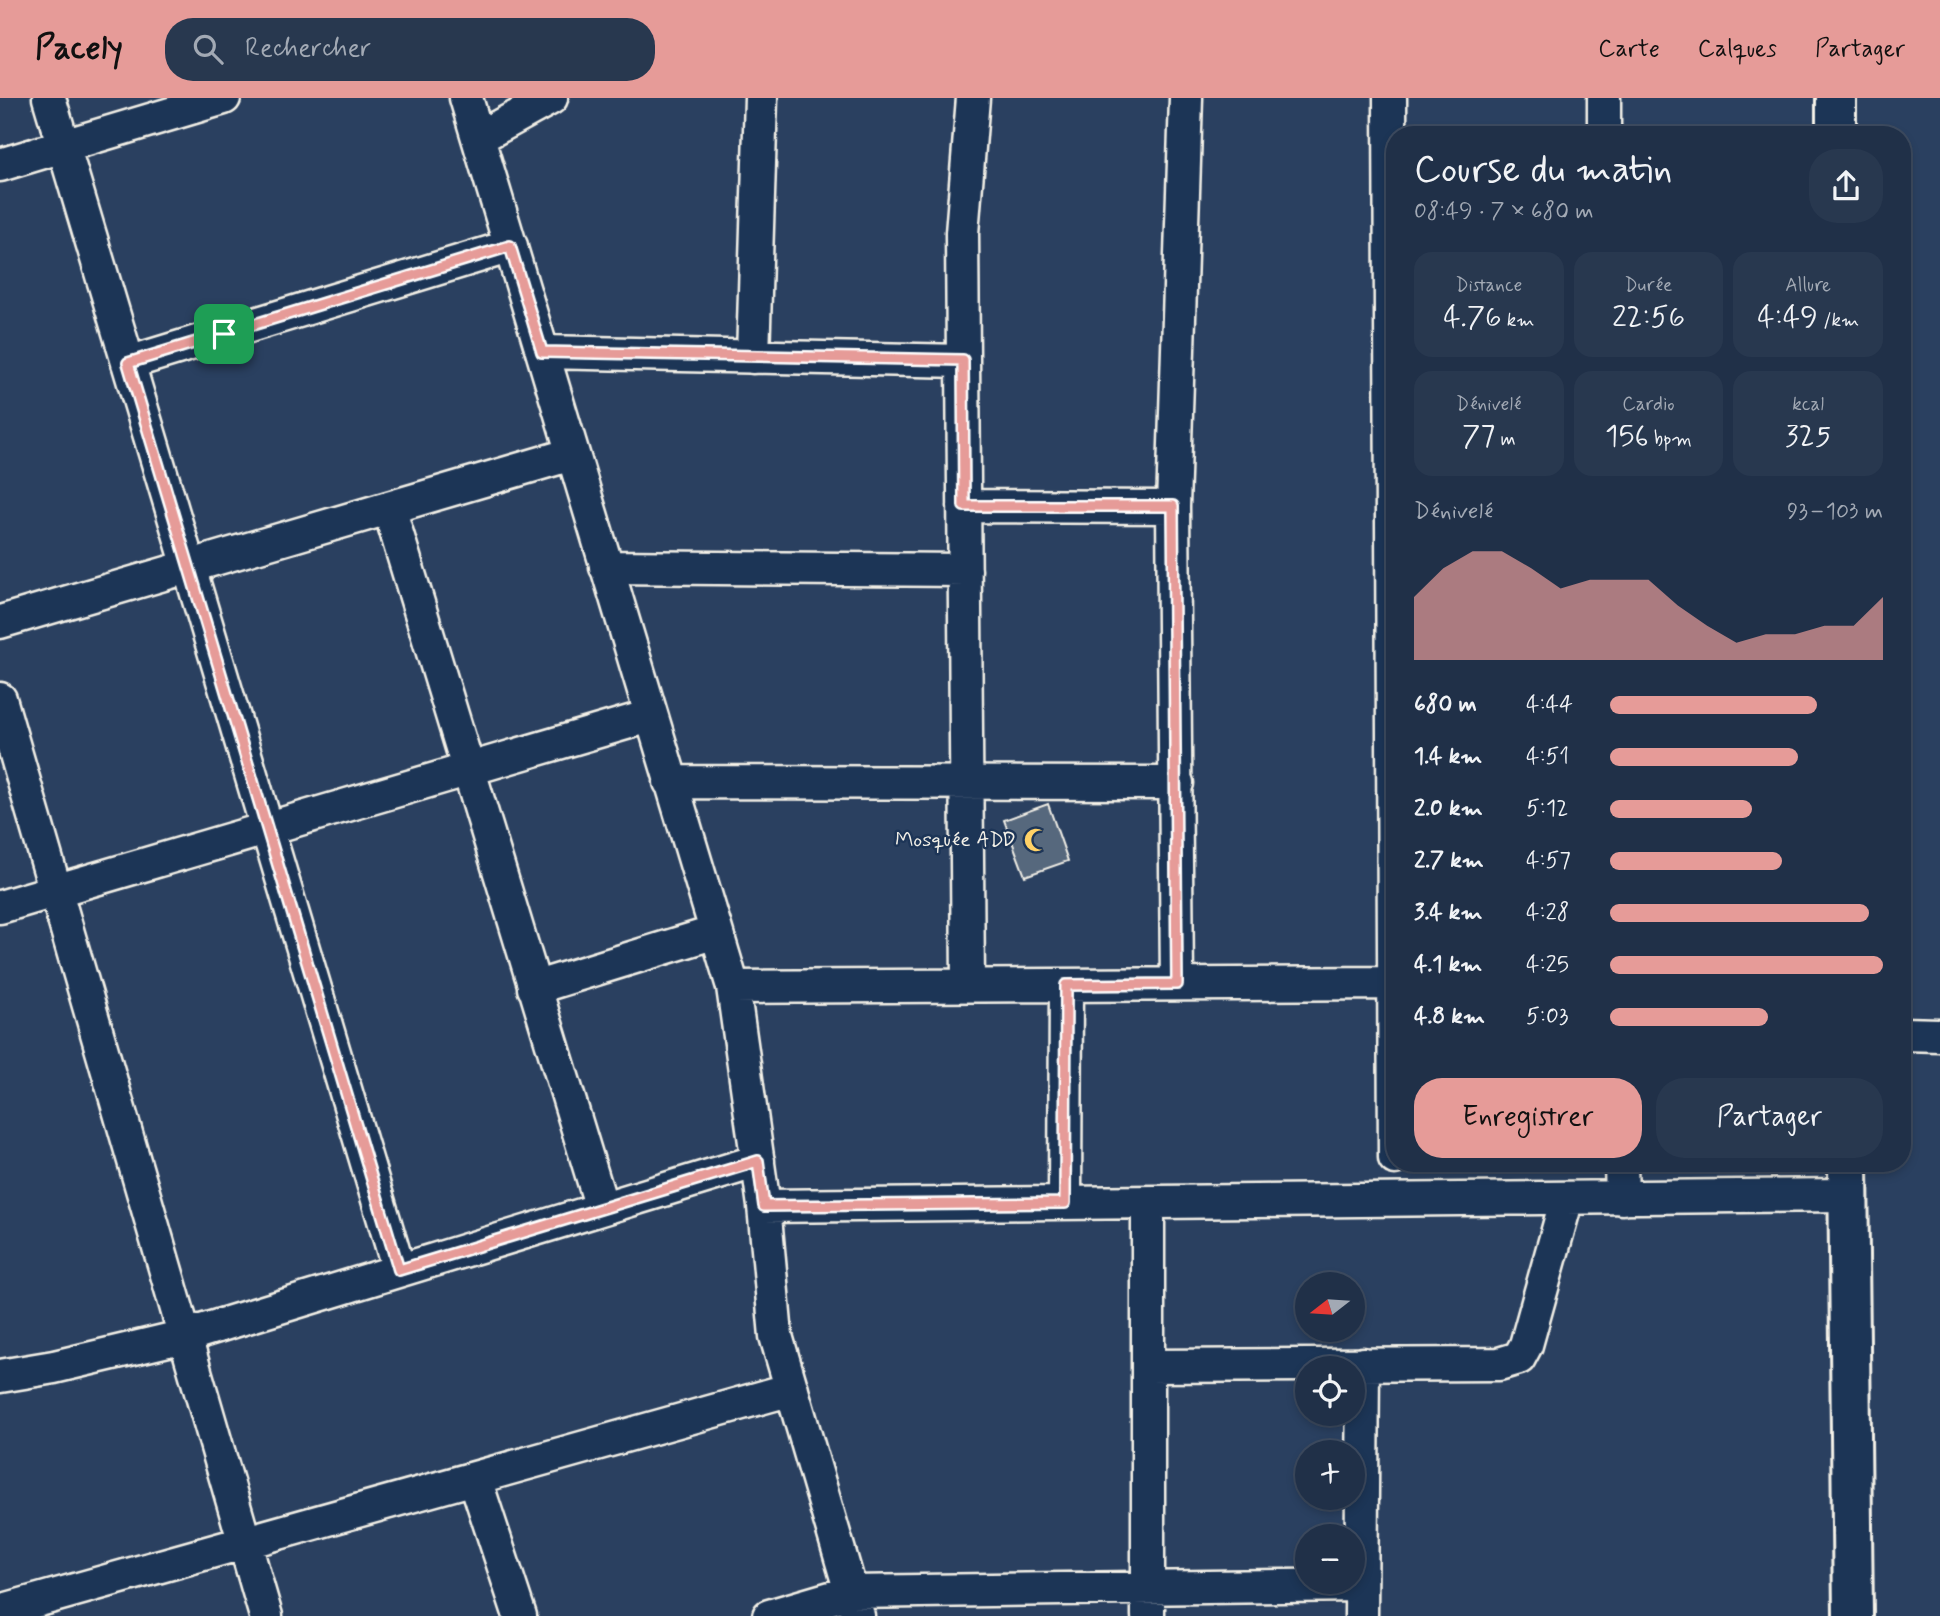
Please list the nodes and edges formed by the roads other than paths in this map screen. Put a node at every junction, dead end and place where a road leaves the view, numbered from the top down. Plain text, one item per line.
1 (49, 98) edge
2 (224, 98) edge
3 (466, 98) edge
4 (551, 98) edge
5 (761, 98) edge
6 (973, 98) edge
7 (1186, 98) edge
8 (1390, 98) edge
9 (1604, 98) edge
10 (1836, 98) edge
11 (1391, 126) edge
12 (1604, 126) edge
13 (1836, 126) edge
14 (478, 138) junction
15 (63, 146) junction
16 (0, 165) edge
17 (510, 246) junction
18 (542, 352) junction
19 (752, 357) junction
20 (963, 360) junction
21 (128, 363) junction
22 (572, 454) junction
23 (964, 506) junction
24 (1173, 506) junction
25 (389, 508) junction
26 (189, 567) junction
27 (606, 567) junction
28 (965, 570) junction
29 (0, 622) edge
30 (0, 699) edge
31 (650, 716) junction
32 (468, 769) junction
33 (670, 782) junction
34 (967, 783) junction
35 (1177, 783) junction
36 (267, 829) junction
37 (56, 891) junction
38 (0, 907) edge
39 (716, 932) junction
40 (1386, 983) edge
41 (1177, 984) junction
42 (968, 985) junction
43 (1066, 985) junction
44 (733, 987) junction
45 (534, 988) junction
46 (1911, 1034) edge
47 (1940, 1035) edge
48 (758, 1161) junction
49 (1395, 1172) edge
50 (1621, 1172) edge
51 (1848, 1180) edge
52 (1567, 1198) junction
53 (1622, 1198) junction
54 (1395, 1200) junction
55 (1065, 1203) junction
56 (1148, 1203) junction
57 (764, 1206) junction
58 (602, 1208) junction
59 (399, 1270) junction
60 (185, 1336) junction
61 (1365, 1364) edge
62 (1295, 1365) edge
63 (1148, 1366) junction
64 (0, 1376) edge
65 (792, 1389) junction
66 (1362, 1426) edge
67 (474, 1479) junction
68 (245, 1543) junction
69 (1361, 1601) edge
70 (1148, 1602) edge
71 (854, 1604) edge
72 (0, 1611) edge
73 (266, 1616) edge
74 (520, 1616) edge
75 (769, 1616) edge
76 (1853, 1616) edge

1 - 15 street
2 - 15 street
3 - 14 street
4 - 14 street
5 - 19 street
6 - 20 street
7 - 24 street
8 - 11 street
9 - 12 street
10 - 13 street
14 - 17 street
15 - 16 street
15 - 21 street
17 - 18 street
17 - 21 street
18 - 19 street
18 - 22 street
19 - 20 street
20 - 23 street
21 - 26 street
22 - 25 street
22 - 27 street
23 - 24 street
23 - 28 street
24 - 35 street
25 - 26 street
25 - 32 street
26 - 29 street
26 - 36 street
27 - 28 street
27 - 31 street
28 - 34 street
30 - 37 street
31 - 32 street
31 - 33 street
32 - 36 street
32 - 45 street
33 - 34 street
33 - 39 street
34 - 35 street
34 - 42 street
35 - 41 street
36 - 37 street
36 - 59 street
37 - 38 street
37 - 60 street
39 - 44 street
39 - 45 street
40 - 41 street
41 - 43 street
42 - 43 street
42 - 44 street
43 - 55 street
44 - 48 street
45 - 58 street
46 - 47 street
48 - 57 street
48 - 58 street
49 - 54 street
50 - 53 street
51 - 53 street
51 - 76 street
52 - 53 street
52 - 54 street
52 - 61 street
54 - 56 street
55 - 56 street
55 - 57 street
56 - 63 street
57 - 65 street
58 - 59 street
59 - 60 street
60 - 64 street
60 - 68 street
62 - 63 street
63 - 70 street
65 - 67 street
65 - 71 street
66 - 69 street
67 - 68 street
67 - 74 street
68 - 72 street
68 - 73 street
69 - 70 street
70 - 71 street
71 - 75 street

